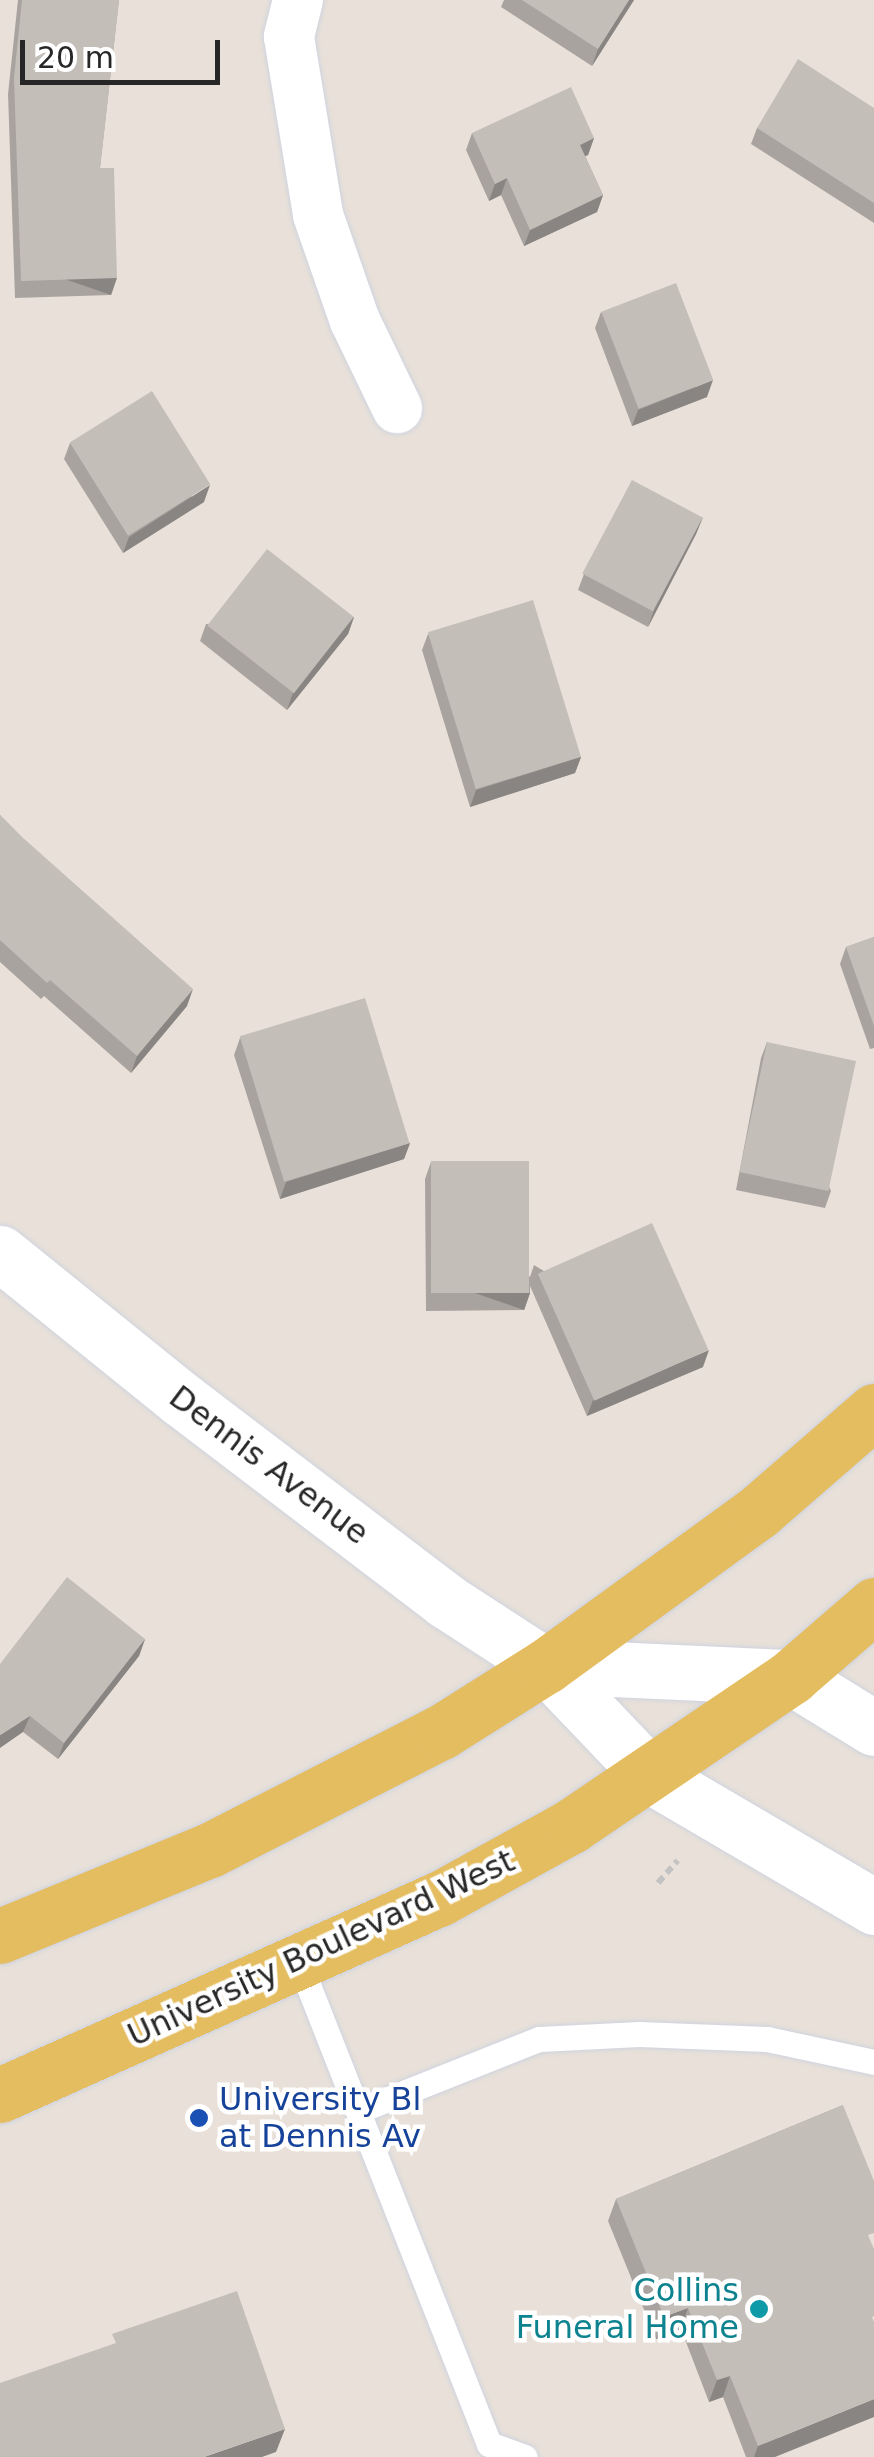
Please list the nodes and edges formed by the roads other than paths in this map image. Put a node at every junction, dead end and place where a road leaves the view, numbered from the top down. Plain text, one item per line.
1 (298, 0) edge
2 (398, 408) dead end
3 (0, 1253) edge
4 (874, 1411) edge
5 (874, 1605) edge
6 (546, 1666) junction
7 (791, 1677) junction
8 (874, 1728) edge
9 (650, 1776) junction
10 (874, 1907) edge
11 (0, 1936) edge
12 (299, 1962) junction
13 (874, 2062) edge
14 (0, 2095) edge
15 (358, 2111) junction
16 (526, 2457) edge

1 - 2 street
3 - 6 street, Dennis Avenue
4 - 6 main road
5 - 7 main road, University Boulevard West
6 - 7 street
6 - 9 street, Dennis Avenue
6 - 11 main road
7 - 8 street
7 - 9 main road, University Boulevard West
9 - 10 street, Dennis Avenue
9 - 12 main road, University Boulevard West
12 - 14 main road, University Boulevard West
12 - 15 lane
13 - 15 lane
15 - 16 lane

